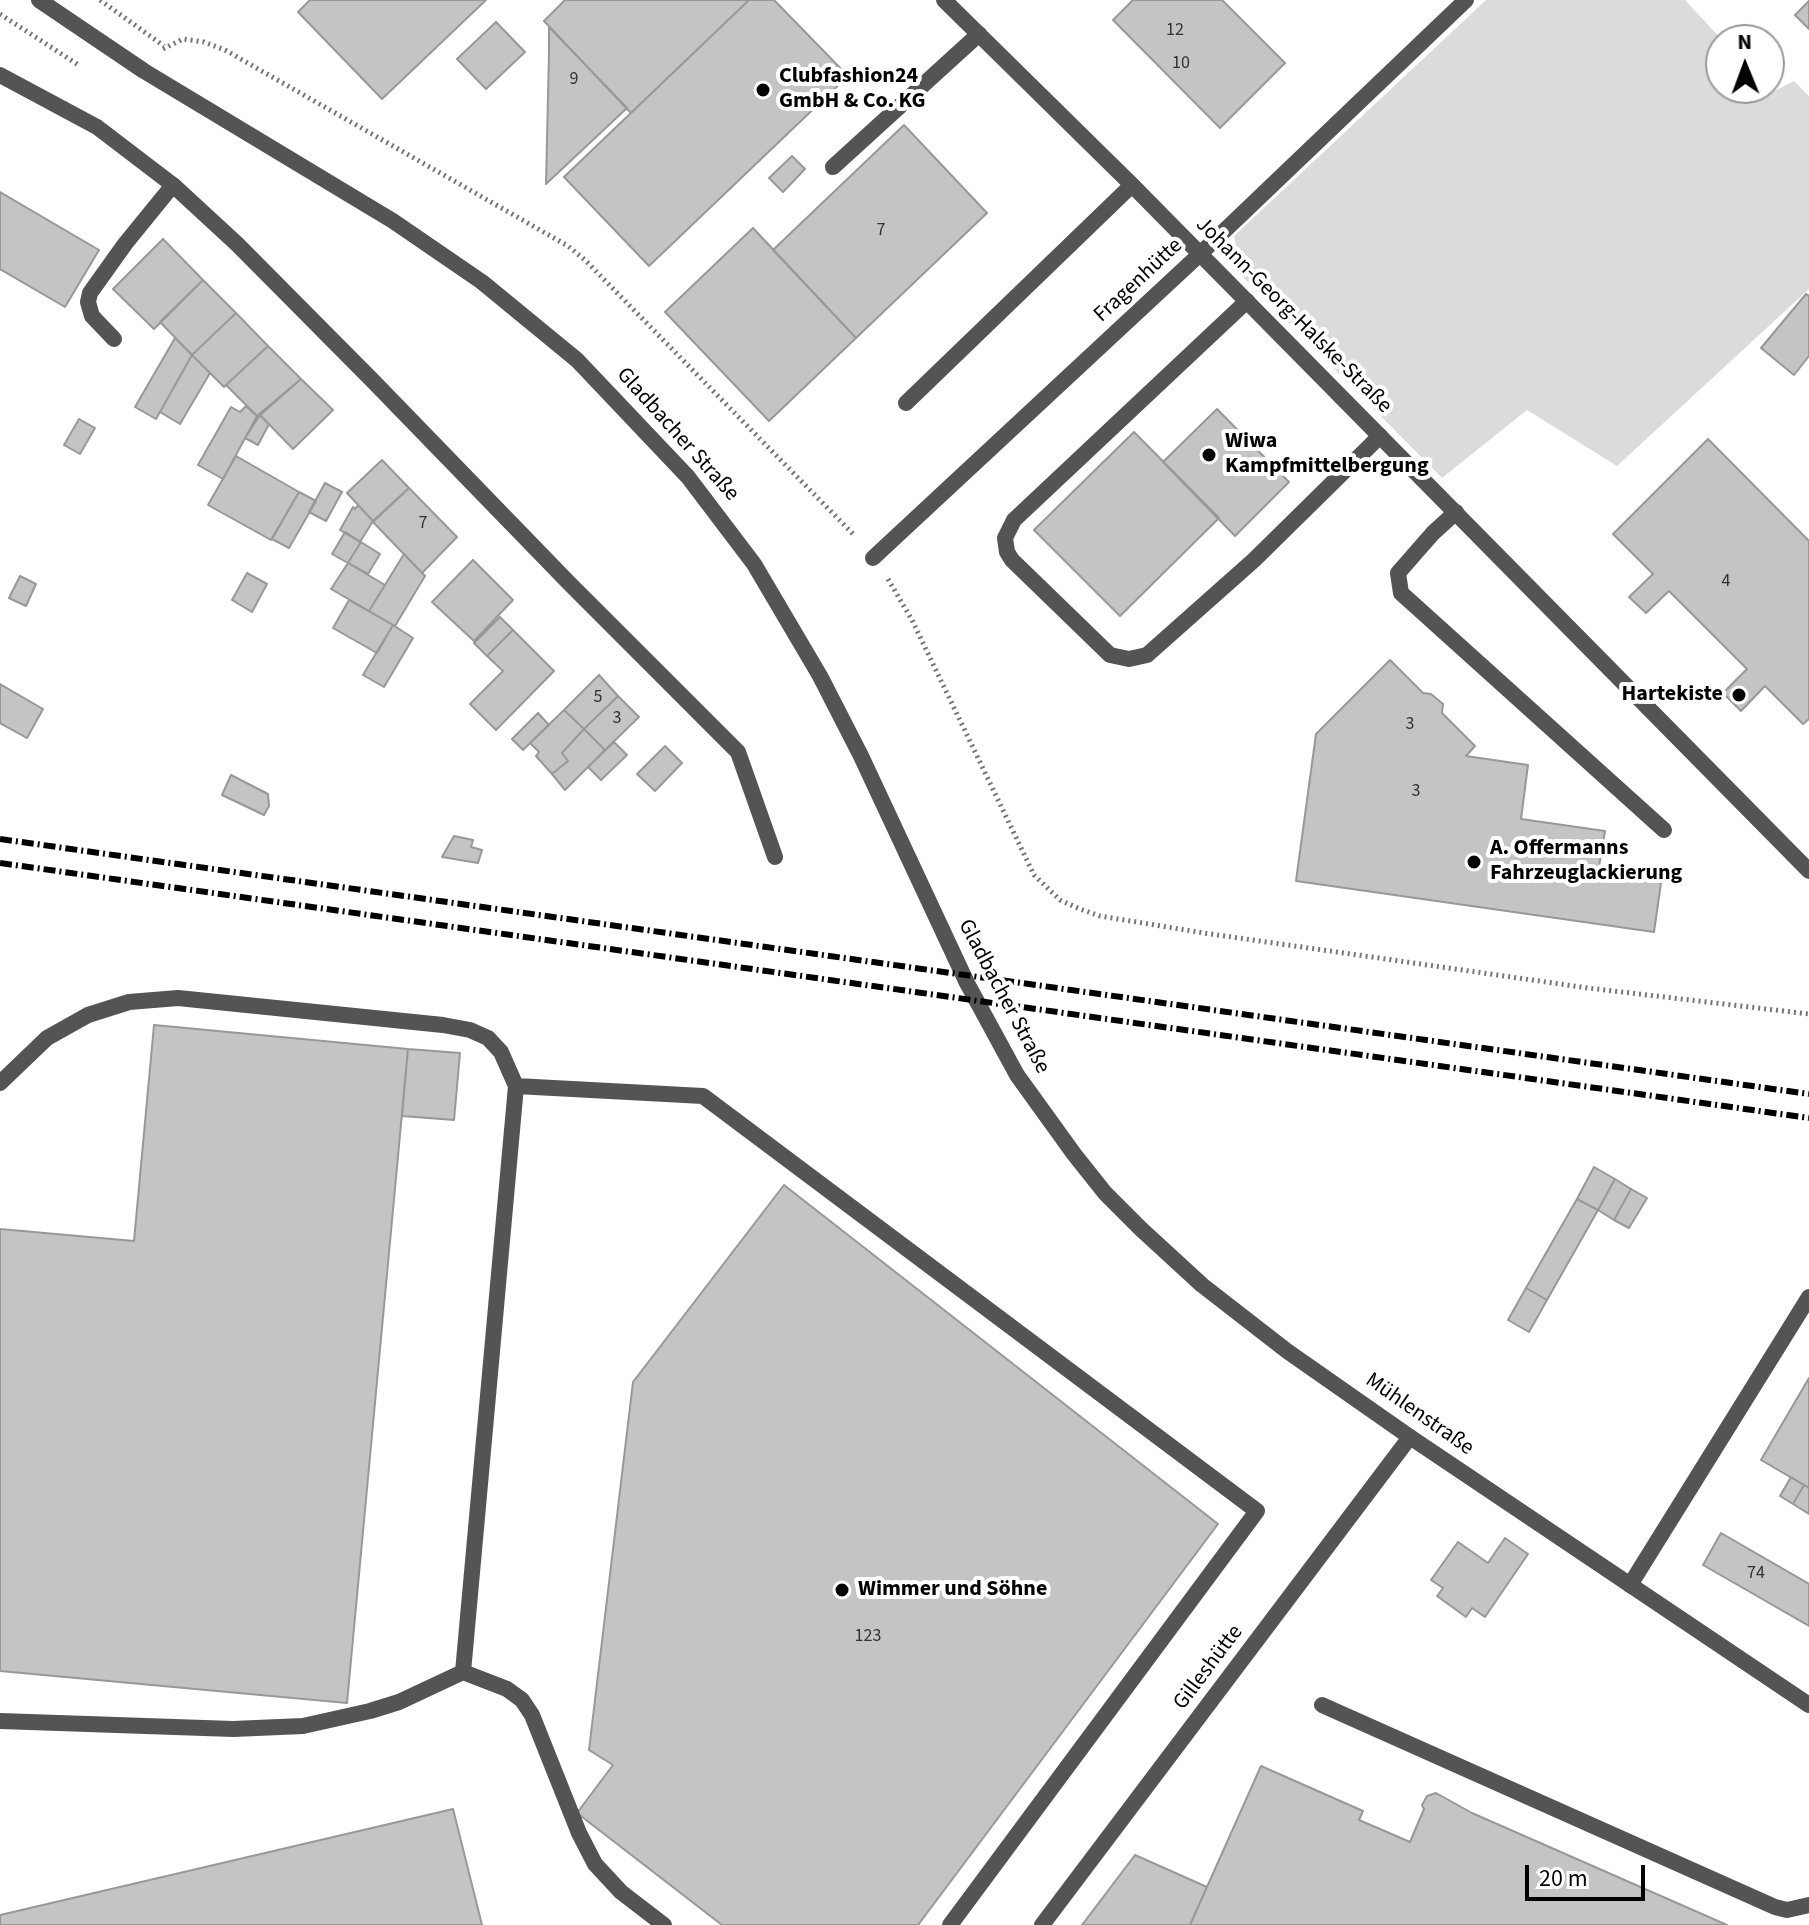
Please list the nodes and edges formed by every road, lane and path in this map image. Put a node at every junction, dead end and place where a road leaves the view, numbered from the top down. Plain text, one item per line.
1 (39, 0) edge
2 (944, 0) edge
3 (1466, 0) edge
4 (0, 14) edge
5 (979, 34) junction
6 (82, 68) dead end
7 (144, 71) junction
8 (0, 75) edge
9 (833, 167) dead end
10 (173, 185) junction
11 (1132, 185) junction
12 (1200, 254) junction
13 (1247, 301) junction
14 (114, 339) dead end
15 (906, 403) dead end
16 (1380, 436) junction
17 (1456, 512) junction
18 (873, 558) junction
19 (1664, 830) dead end
20 (775, 857) dead end
21 (1809, 871) edge
22 (1809, 1014) edge
23 (0, 1083) edge
24 (516, 1086) junction
25 (1044, 1114) joint
26 (1809, 1297) edge
27 (1410, 1437) junction
28 (1630, 1585) junction
29 (463, 1672) junction
30 (1322, 1705) dead end
31 (1809, 1705) edge
32 (0, 1721) edge
33 (1809, 1905) edge
34 (664, 1925) edge
35 (950, 1925) edge
36 (1042, 1925) edge

1 - 7 street, Gladbacher Straße
2 - 5 street, Johann-Georg-Halske-Straße
3 - 12 street, Fragenhütte
4 - 6 path
5 - 9 street
5 - 11 street, Johann-Georg-Halske-Straße
7 - 18 path
7 - 25 street, Gladbacher Straße
8 - 10 street
10 - 14 street
10 - 20 street
11 - 12 street, Johann-Georg-Halske-Straße
11 - 15 street
12 - 13 street, Johann-Georg-Halske-Straße
12 - 18 street, Fragenhütte
13 - 16 street, Johann-Georg-Halske-Straße
13 - 16 street
16 - 17 street, Johann-Georg-Halske-Straße
17 - 19 street
17 - 21 street, Johann-Georg-Halske-Straße
18 - 22 path
23 - 24 street
24 - 29 street
24 - 35 street
25 - 27 street, Mühlenstraße
26 - 28 street
27 - 28 street, Mühlenstraße
27 - 36 street, Gilleshütte
28 - 31 street, Mühlenstraße
29 - 32 street
29 - 34 street
30 - 33 street

